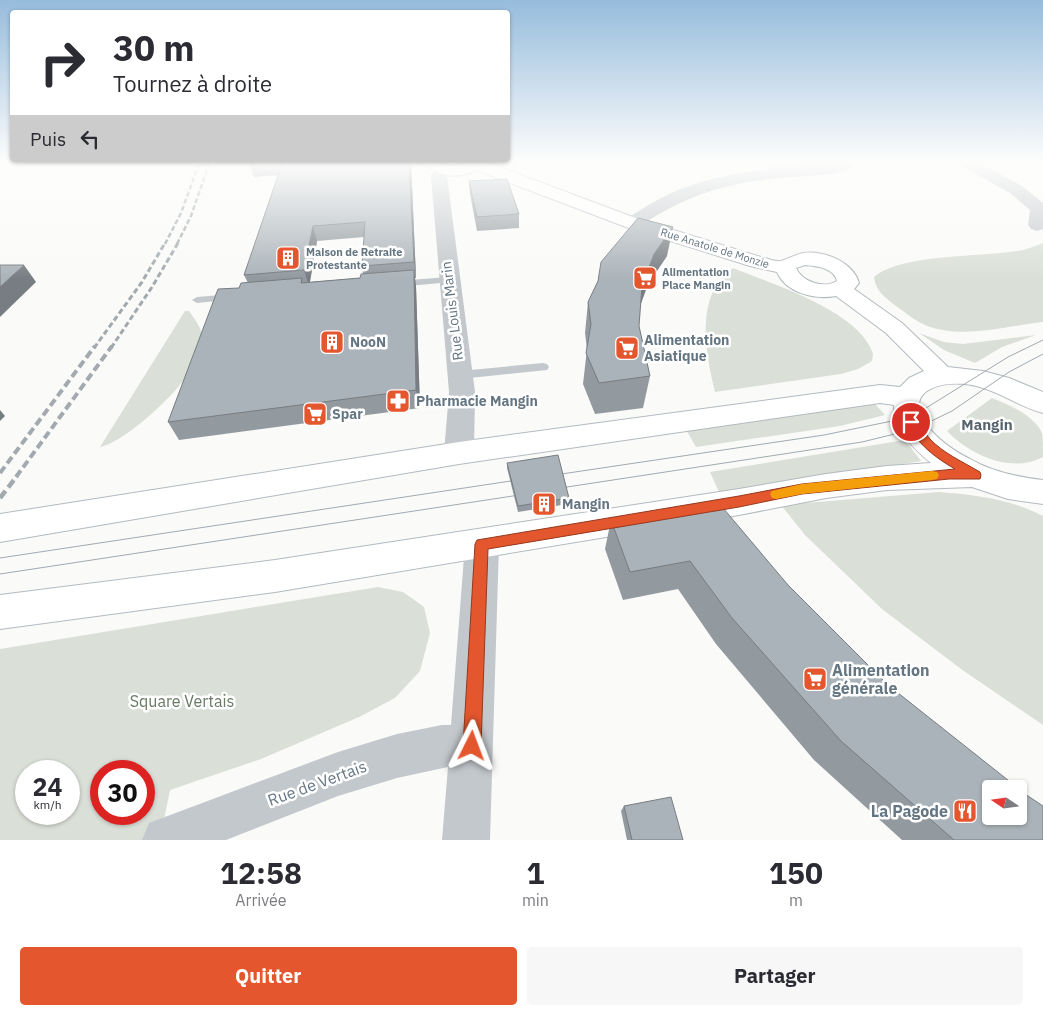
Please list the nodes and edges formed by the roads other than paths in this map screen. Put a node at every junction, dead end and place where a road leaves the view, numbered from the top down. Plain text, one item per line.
1 (441, 200) edge
2 (575, 200) edge
3 (672, 200) edge
4 (1029, 200) edge
5 (632, 222) junction
6 (1037, 225) dead end
7 (786, 268) junction
8 (448, 280) junction
9 (389, 285) edge
10 (840, 289) junction
11 (244, 296) edge
12 (197, 300) dead end
13 (542, 367) dead end
14 (460, 375) junction
15 (943, 376) junction
16 (1032, 391) edge
17 (908, 397) junction
18 (1043, 404) edge
19 (459, 453) junction
20 (975, 475) junction
21 (1043, 492) edge
22 (0, 528) edge
23 (482, 544) junction
24 (0, 612) edge
25 (472, 746) junction
26 (166, 840) edge
27 (466, 840) edge

1 - 8 street, Rue Louis Marin
2 - 5 main road, Rue Anatole de Monzie
3 - 5 street
4 - 6 street
5 - 7 main road, Rue Anatole de Monzie
7 - 10 main road
7 - 10 main road
8 - 9 lane
8 - 14 street, Rue Louis Marin
10 - 15 main road
11 - 12 lane
13 - 14 lane
14 - 19 street, Rue Louis Marin
15 - 16 main road
15 - 17 main road
16 - 18 main road
17 - 19 main road
17 - 20 main road
19 - 22 main road
20 - 21 main road
20 - 23 main road
23 - 24 main road
23 - 25 street
25 - 26 street, Rue de Vertais
25 - 27 street

